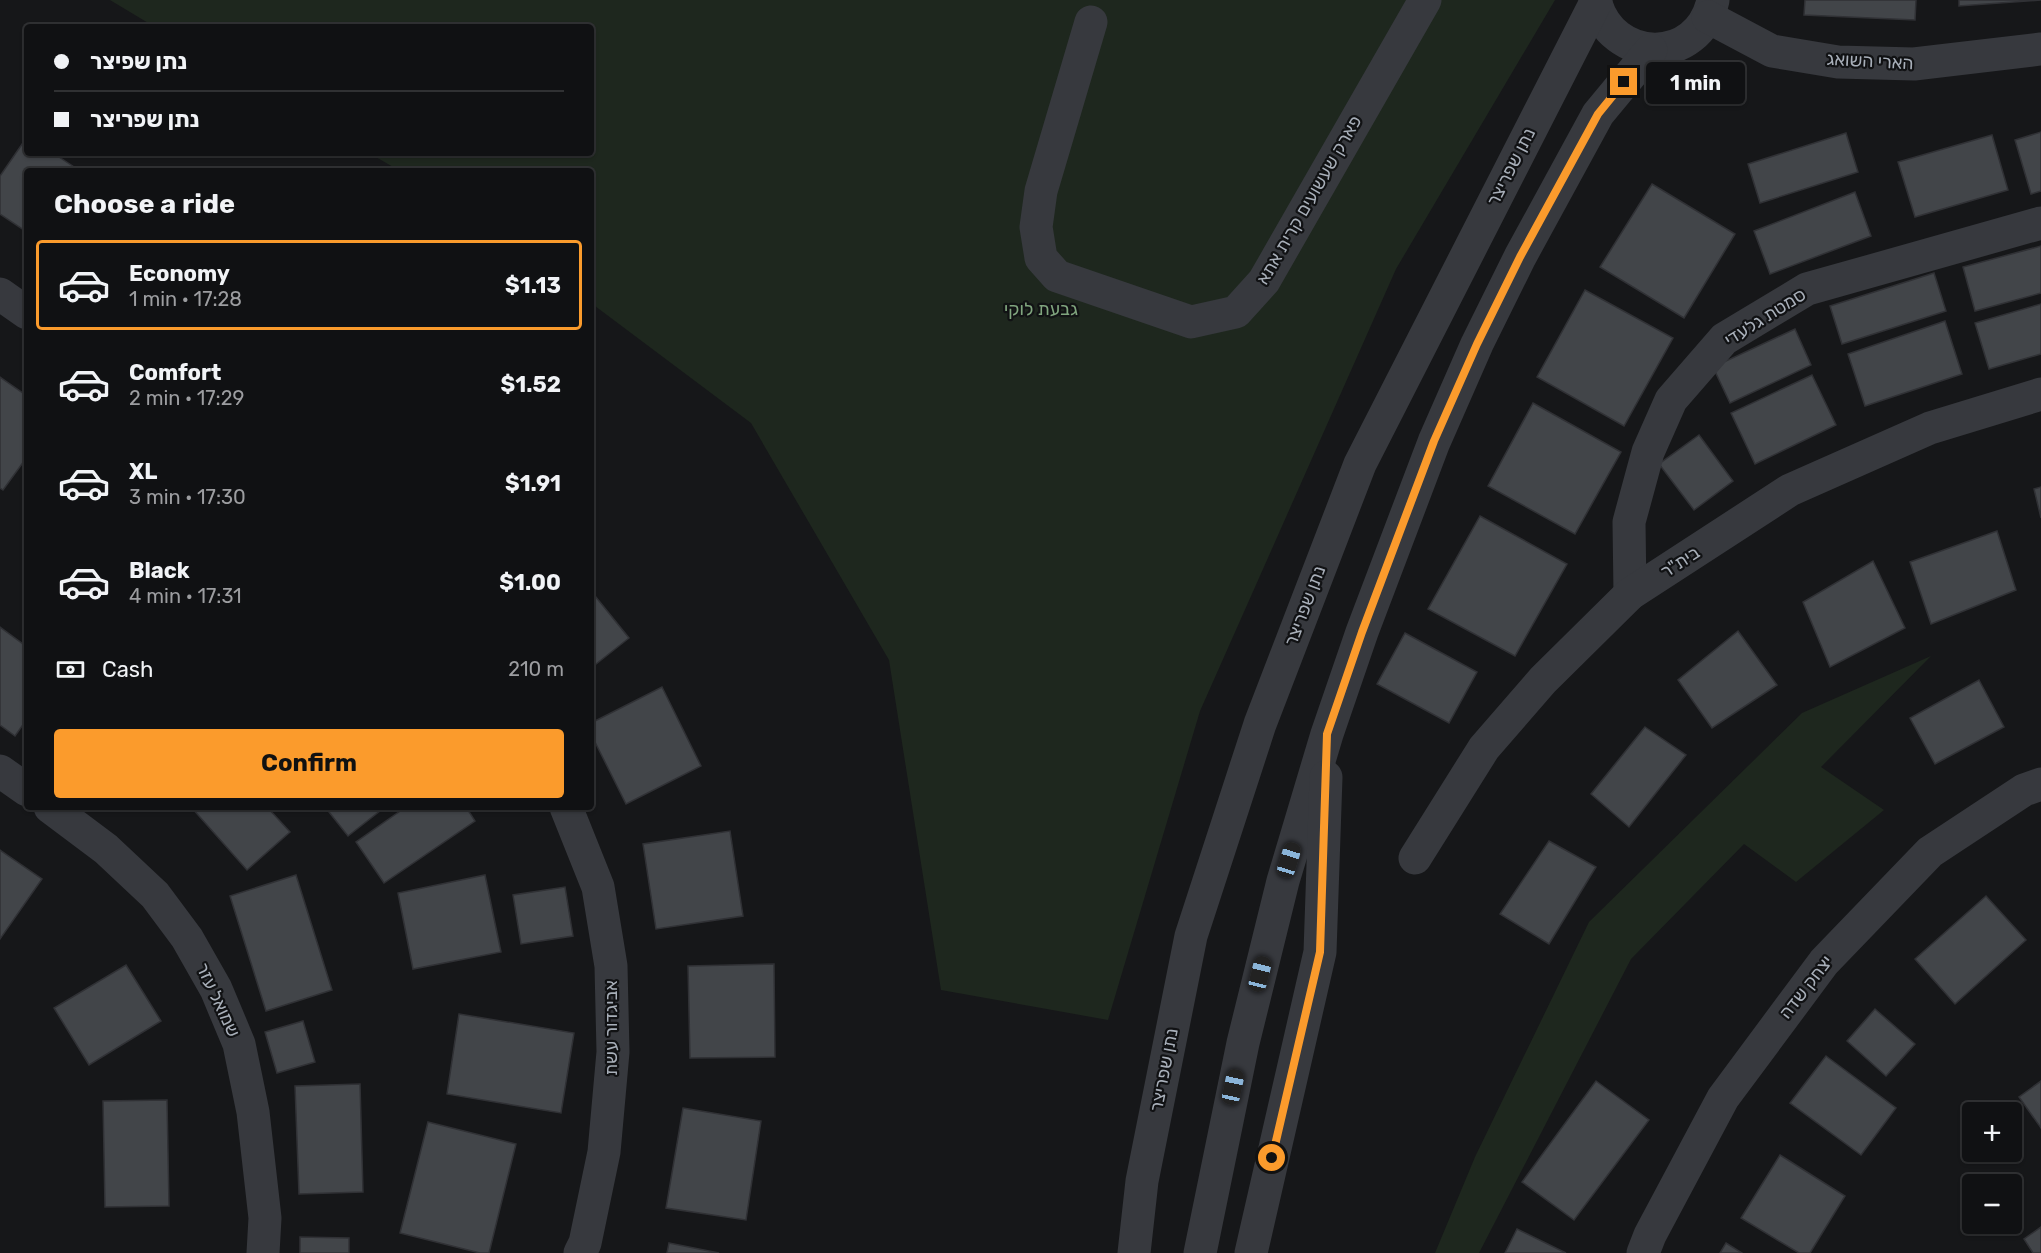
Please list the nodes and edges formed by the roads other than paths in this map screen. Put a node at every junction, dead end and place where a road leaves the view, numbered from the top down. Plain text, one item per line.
1 (1425, 0) edge
2 (1596, 1) edge
3 (1711, 8) edge
4 (1091, 22) dead end
5 (2041, 49) edge
6 (1651, 50) junction
7 (2041, 223) edge
8 (0, 294) edge
9 (24, 311) edge
10 (2041, 394) edge
11 (1630, 594) junction
12 (1327, 734) junction
13 (0, 771) edge
14 (2041, 784) edge
15 (24, 788) edge
16 (54, 810) edge
17 (567, 810) edge
18 (1415, 858) dead end
19 (263, 1253) edge
20 (580, 1253) edge
21 (1134, 1253) edge
22 (1200, 1253) edge
23 (1251, 1253) edge
24 (1642, 1253) edge

1 - 4 street, פארק שעשועים קרית אתא
2 - 6 street
2 - 21 street, נתן שפריצר
3 - 5 street, הארי השואג
3 - 6 street
6 - 12 street
7 - 11 street, סמטת גלעדי
8 - 9 street
10 - 11 street, בית"ר
11 - 18 street, בית"ר
12 - 22 street
12 - 23 street
13 - 15 street
14 - 24 street, יצחק שדה
16 - 19 street, שמואל עזר
17 - 20 street, אביגדור עשת

